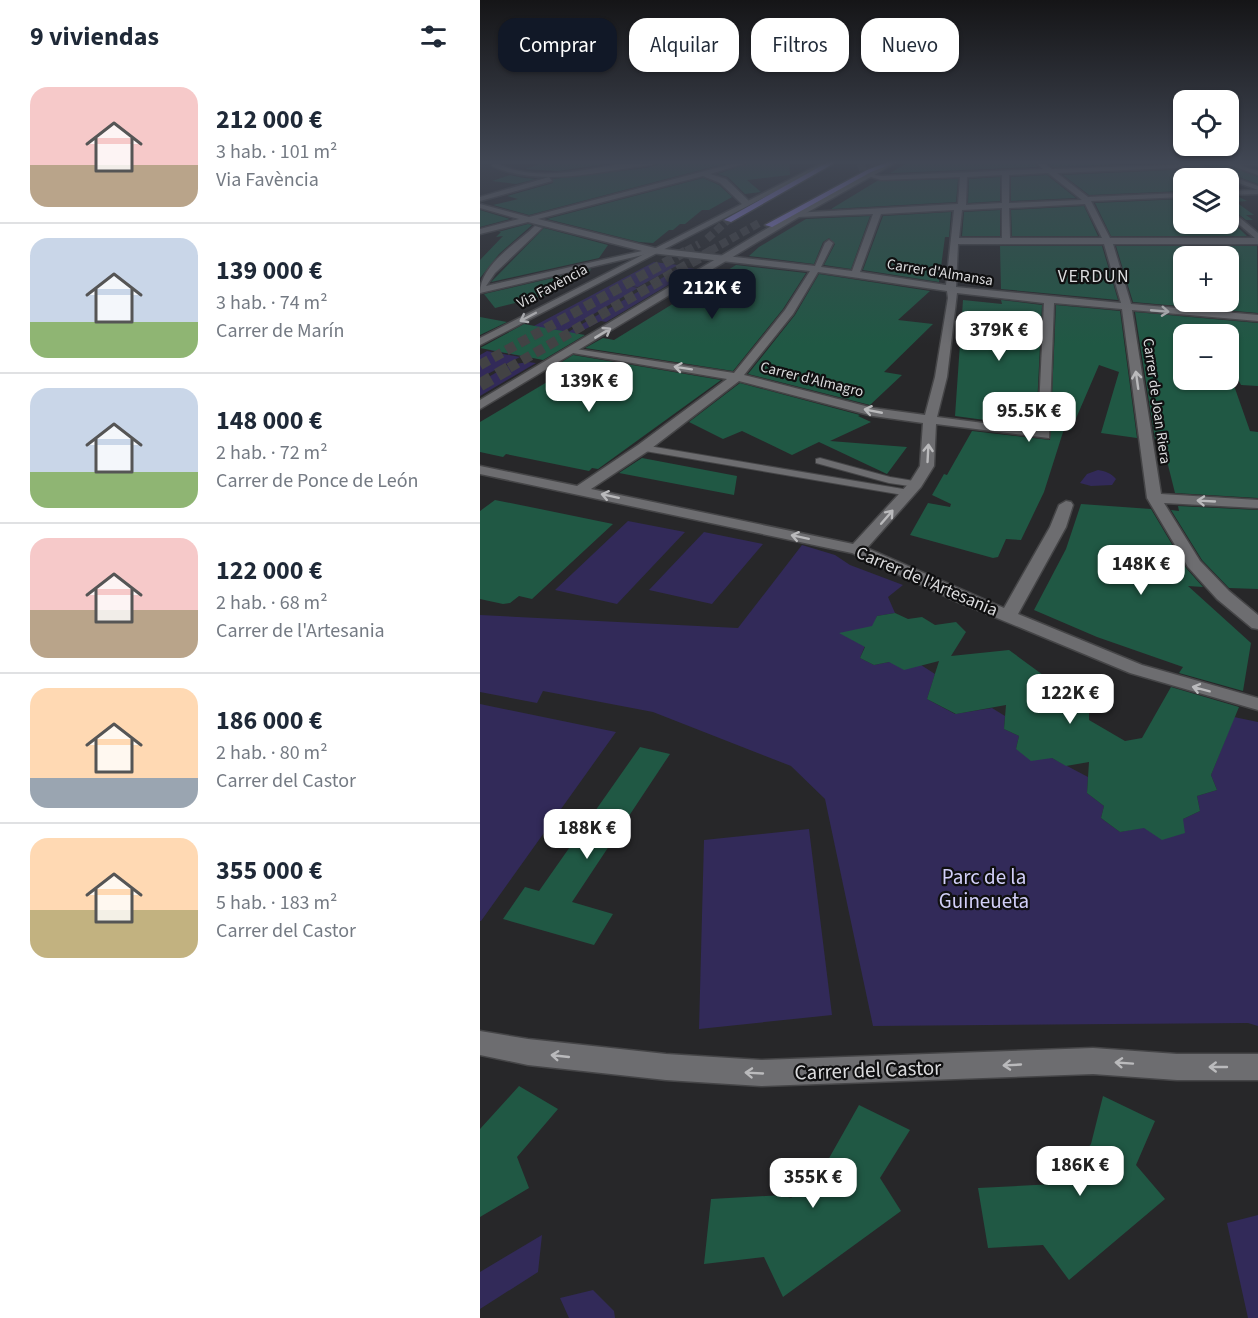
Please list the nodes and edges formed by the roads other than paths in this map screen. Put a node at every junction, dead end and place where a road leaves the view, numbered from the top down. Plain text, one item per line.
1 (517, 223) edge
2 (537, 223) edge
3 (709, 223) tunnel mouth
4 (774, 223) edge
5 (784, 223) edge
6 (874, 223) edge
7 (957, 223) edge
8 (1006, 223) edge
9 (1098, 223) edge
10 (1241, 223) edge
11 (769, 225) tunnel mouth
12 (538, 228) dead end
13 (480, 232) edge
14 (1258, 239) edge
15 (1006, 240) junction
16 (956, 241) junction
17 (1108, 242) junction
18 (829, 243) dead end
19 (655, 251) junction
20 (722, 260) junction
21 (818, 267) junction
22 (856, 271) dead end
23 (951, 288) junction
24 (480, 289) edge
25 (1048, 300) junction
26 (1127, 308) junction
27 (1226, 312) edge
28 (1224, 316) junction
29 (1258, 318) edge
30 (481, 342) edge
31 (573, 350) junction
32 (737, 377) junction
33 (480, 405) edge
34 (930, 419) junction
35 (643, 448) junction
36 (820, 461) dead end
37 (480, 470) edge
38 (913, 488) junction
39 (580, 490) junction
40 (1154, 498) junction
41 (1258, 504) edge
42 (1066, 505) dead end
43 (857, 549) junction
44 (1258, 603) edge
45 (1236, 604) junction
46 (1008, 616) junction
47 (1258, 624) edge
48 (1258, 704) edge
49 (480, 1043) edge
50 (1258, 1067) edge

1 - 13 street
2 - 19 street, Carrer d'Almansa
3 - 19 street, Via Favència
4 - 11 highway
5 - 20 street
6 - 22 street
7 - 16 street
8 - 15 street
9 - 17 street, Carrer de Joan Riera
10 - 14 street
12 - 24 street
14 - 17 street
15 - 16 street
15 - 17 street
16 - 23 street
17 - 26 street, Carrer de Joan Riera
18 - 21 street
19 - 20 street, Carrer d'Almansa
19 - 24 street
19 -> 30 street, Via Favència
20 - 21 street, Carrer d'Almansa
31 -> 20 street
21 - 23 street, Carrer d'Almansa
21 - 32 street
23 - 25 street, Carrer d'Almansa
23 - 34 street
25 - 26 street, Carrer d'Almansa
25 - 34 street, Carrer d'Almagro
26 -> 28 street, Carrer d'Almansa
40 -> 26 street, Carrer de Joan Riera
27 - 28 street
28 - 29 street, Carrer d'Almansa
32 -> 31 street, Carrer d'Almagro
31 - 33 street
34 -> 32 street, Carrer d'Almagro
32 - 35 street
38 -> 34 street
35 - 38 lane
35 - 39 street
36 - 38 lane
37 - 39 street, Carrer de l'Artesania
43 -> 38 street
43 -> 39 street, Carrer de l'Artesania
41 -> 40 street
40 - 45 street
42 - 46 street
43 - 46 street, Carrer de l'Artesania
44 - 45 street
45 - 47 street
48 -> 46 street, Carrer de l'Artesania
50 -> 49 street, Carrer del Castor

